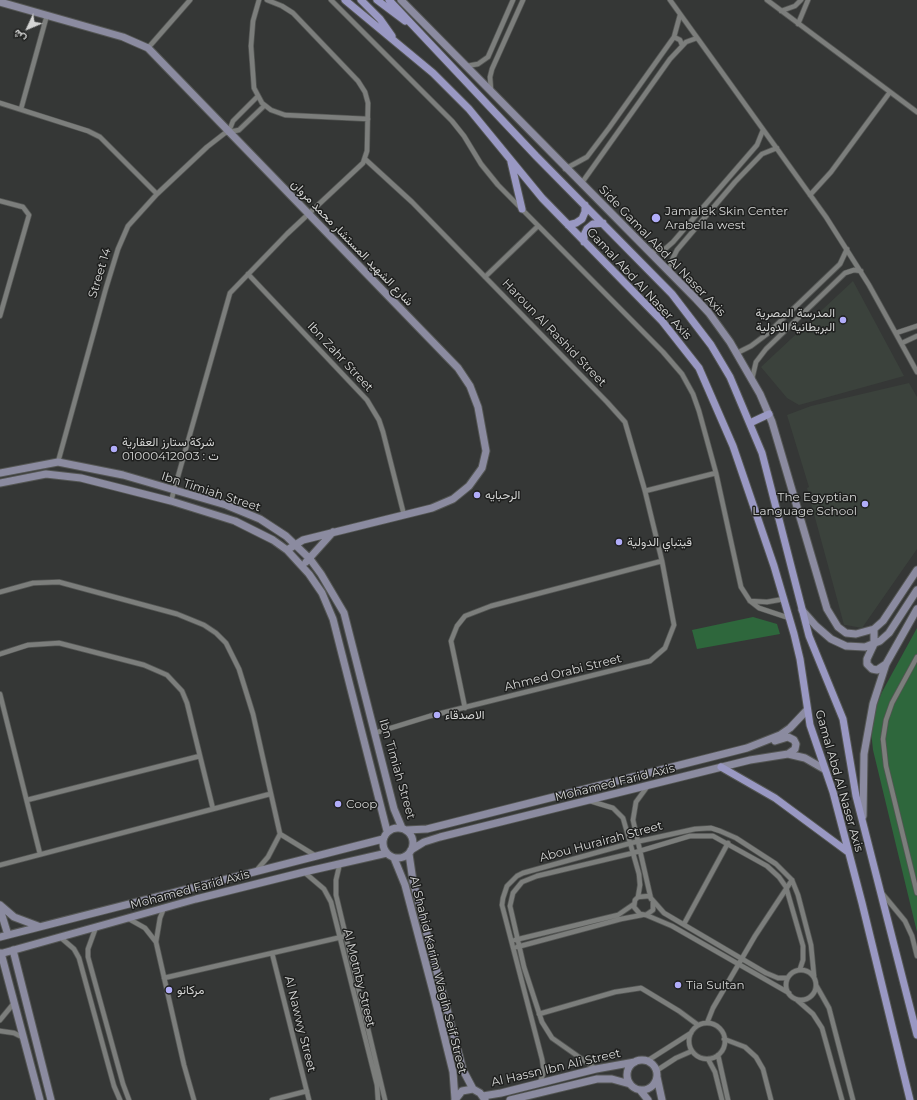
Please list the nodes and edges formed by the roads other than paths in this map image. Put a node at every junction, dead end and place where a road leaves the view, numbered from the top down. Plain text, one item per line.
1 (190, 0) edge
2 (259, 0) edge
3 (267, 0) edge
4 (331, 0) edge
5 (345, 0) edge
6 (361, 0) edge
7 (377, 0) edge
8 (389, 0) edge
9 (401, 0) edge
10 (513, 0) edge
11 (523, 0) edge
12 (670, 0) edge
13 (767, 0) edge
14 (808, 0) edge
15 (0, 2) edge
16 (799, 2) edge
17 (804, 8) junction
18 (781, 11) junction
19 (47, 15) junction
20 (680, 15) junction
21 (504, 20) junction
22 (512, 24) junction
23 (798, 24) junction
24 (415, 28) junction
25 (674, 37) junction
26 (697, 38) junction
27 (394, 40) junction
28 (682, 46) junction
29 (148, 48) junction
30 (466, 66) junction
31 (890, 92) junction
32 (491, 93) junction
33 (257, 97) junction
34 (0, 104) edge
35 (264, 106) junction
36 (21, 110) junction
37 (917, 112) edge
38 (368, 118) junction
39 (609, 128) junction
40 (763, 130) junction
41 (229, 131) junction
42 (616, 133) junction
43 (756, 147) junction
44 (777, 148) junction
45 (762, 154) junction
46 (365, 158) junction
47 (511, 160) junction
48 (565, 168) junction
49 (581, 184) junction
50 (157, 194) junction
51 (810, 195) junction
52 (0, 201) edge
53 (585, 205) junction
54 (522, 209) junction
55 (700, 213) junction
56 (309, 214) junction
57 (705, 218) junction
58 (603, 223) junction
59 (568, 225) junction
60 (537, 227) junction
61 (584, 242) junction
62 (847, 249) junction
63 (650, 252) junction
64 (840, 264) junction
65 (861, 271) junction
66 (669, 272) junction
67 (845, 272) junction
68 (248, 274) junction
69 (485, 277) junction
70 (0, 316) edge
71 (917, 326) edge
72 (896, 333) junction
73 (767, 334) junction
74 (917, 336) edge
75 (773, 342) junction
76 (902, 343) junction
77 (737, 354) junction
78 (917, 372) edge
79 (752, 379) junction
80 (769, 414) junction
81 (750, 422) junction
82 (56, 463) junction
83 (71, 464) junction
84 (0, 473) edge
85 (716, 473) junction
86 (53, 474) junction
87 (69, 476) junction
88 (0, 483) edge
89 (174, 490) junction
90 (645, 491) junction
91 (171, 500) junction
92 (404, 515) junction
93 (333, 532) junction
94 (295, 544) junction
95 (287, 550) junction
96 (310, 559) junction
97 (662, 562) junction
98 (302, 565) junction
99 (917, 570) edge
100 (917, 590) edge
101 (0, 592) edge
102 (784, 599) junction
103 (750, 601) junction
104 (917, 609) edge
105 (802, 610) junction
106 (789, 618) junction
107 (874, 629) junction
108 (874, 644) junction
109 (0, 654) edge
110 (917, 657) edge
111 (886, 664) junction
112 (0, 694) edge
113 (466, 708) junction
114 (807, 710) junction
115 (375, 733) junction
116 (768, 740) junction
117 (788, 754) junction
118 (200, 756) junction
119 (721, 767) junction
120 (824, 769) junction
121 (647, 787) junction
122 (270, 794) junction
123 (27, 800) junction
124 (590, 801) junction
125 (213, 809) junction
126 (863, 823) junction
127 (404, 829) junction
128 (387, 831) junction
129 (280, 834) junction
130 (383, 838) junction
131 (638, 842) junction
132 (631, 843) junction
133 (728, 843) junction
134 (640, 851) junction
135 (410, 852) junction
136 (634, 852) junction
137 (848, 852) junction
138 (40, 854) junction
139 (387, 854) junction
140 (316, 856) junction
141 (394, 858) junction
142 (340, 863) junction
143 (0, 864) edge
144 (256, 871) junction
145 (304, 872) junction
146 (792, 880) junction
147 (786, 886) junction
148 (880, 891) junction
149 (917, 893) edge
150 (638, 896) junction
151 (652, 900) junction
152 (634, 904) junction
153 (0, 906) edge
154 (164, 908) junction
155 (0, 909) edge
156 (644, 915) junction
157 (128, 918) junction
158 (684, 924) junction
159 (40, 927) junction
160 (96, 927) junction
161 (8, 935) junction
162 (346, 936) junction
163 (0, 937) edge
164 (60, 937) junction
165 (338, 938) junction
166 (518, 940) junction
167 (512, 941) junction
168 (156, 942) junction
169 (519, 946) junction
170 (513, 948) junction
171 (13, 950) junction
172 (1, 953) edge
173 (272, 953) junction
174 (917, 956) edge
175 (742, 959) junction
176 (91, 964) junction
177 (738, 965) junction
178 (82, 966) junction
179 (800, 969) junction
180 (0, 973) edge
181 (814, 976) junction
182 (164, 978) junction
183 (788, 978) junction
184 (9, 980) junction
185 (816, 985) junction
186 (789, 994) junction
187 (797, 1000) junction
188 (14, 1003) junction
189 (539, 1014) junction
190 (0, 1020) edge
191 (707, 1023) junction
192 (698, 1025) junction
193 (0, 1031) edge
194 (690, 1033) junction
195 (917, 1035) edge
196 (22, 1037) junction
197 (724, 1039) junction
198 (692, 1051) junction
199 (718, 1055) junction
200 (708, 1059) junction
201 (647, 1061) junction
202 (635, 1062) junction
203 (596, 1069) junction
204 (657, 1074) junction
205 (540, 1082) junction
206 (630, 1084) junction
207 (473, 1089) junction
208 (640, 1090) junction
209 (307, 1091) junction
210 (484, 1098) edge
211 (455, 1099) edge
212 (40, 1100) edge
213 (51, 1100) edge
214 (120, 1100) edge
215 (129, 1100) edge
216 (194, 1100) edge
217 (272, 1100) edge
218 (309, 1100) edge
219 (378, 1100) edge
220 (385, 1100) edge
221 (510, 1100) edge
222 (648, 1100) edge
223 (662, 1100) edge
224 (722, 1100) edge
225 (728, 1100) edge
226 (771, 1100) edge
227 (842, 1100) edge
228 (853, 1100) edge
229 (910, 1100) edge

1 - 29 street
2 - 33 street
3 - 38 street
4 - 54 street
5 - 27 main road, Gamal Abd Al Naser Axis
6 - 27 main road
7 - 24 main road
8 - 24 main road, Gamal Abd Al Naser Axis
9 - 30 street, Side Gamal Abd Al Naser Axis
10 - 21 street
11 - 22 street
12 - 20 street
13 - 18 street
14 - 17 street
15 - 19 street, شارع الشهيد المستشار محمد مروان
16 - 17 street
16 - 18 street
17 - 23 street
18 - 23 street
19 - 29 street, شارع الشهيد المستشار محمد مروان
19 - 36 street
20 - 25 street
20 - 26 street
21 - 22 street
21 - 30 street
22 - 32 street
23 - 31 street
24 - 53 main road, Gamal Abd Al Naser Axis
25 - 28 street
25 - 39 street
26 - 28 street
26 - 40 street
27 - 47 main road, Gamal Abd Al Naser Axis
28 - 42 street
29 - 41 street, شارع الشهيد المستشار محمد مروان
30 - 32 street, Side Gamal Abd Al Naser Axis
31 - 37 street
31 - 51 street
32 - 48 street, Side Gamal Abd Al Naser Axis
33 - 35 street
33 - 41 street
34 - 36 street
35 - 38 street
35 - 41 street
36 - 50 street
38 - 46 street
39 - 42 street
39 - 48 street
40 - 43 street
40 - 44 street
41 - 50 street, Street 14
41 - 56 street, شارع الشهيد المستشار محمد مروان
42 - 49 street
43 - 45 street
43 - 55 street
44 - 45 street
44 - 51 street
45 - 57 street
46 - 56 street
46 - 69 street, Haroun Al Rashid Street
47 - 54 main road
47 - 59 main road, Gamal Abd Al Naser Axis
48 - 49 street, Side Gamal Abd Al Naser Axis
49 - 63 street, Side Gamal Abd Al Naser Axis
50 - 82 street, Street 14
51 - 62 street
52 - 70 street
53 - 58 main road, Gamal Abd Al Naser Axis
53 - 59 main road
54 - 60 street
55 - 57 street
55 - 63 street
56 - 68 street
56 - 92 street, شارع الشهيد المستشار محمد مروان
57 - 66 street
58 - 61 main road
58 - 81 main road, Gamal Abd Al Naser Axis
59 - 61 main road, Gamal Abd Al Naser Axis
60 - 69 street
60 - 85 street
61 - 102 main road, Gamal Abd Al Naser Axis
62 - 64 street
62 - 65 street
63 - 66 street, Side Gamal Abd Al Naser Axis
64 - 67 street
64 - 73 street
65 - 67 street
65 - 72 street
66 - 77 street, Side Gamal Abd Al Naser Axis
67 - 75 street
68 - 89 street
68 - 92 street, Ibn Zahr Street
69 - 90 street, Haroun Al Rashid Street
71 - 72 street
72 - 76 street
73 - 75 street
73 - 77 street
74 - 76 street
75 - 79 street
76 - 78 street
77 - 79 street, Side Gamal Abd Al Naser Axis
79 - 80 street, Side Gamal Abd Al Naser Axis
80 - 81 main road
80 - 107 street, Side Gamal Abd Al Naser Axis
81 - 105 main road, Gamal Abd Al Naser Axis
82 - 83 street, Ibn Timiah Street
82 - 84 street, Ibn Timiah Street
82 - 86 street
83 - 87 street
83 - 89 street, Ibn Timiah Street
85 - 90 street
85 - 103 street
86 - 87 street, Ibn Timiah Street
86 - 88 street, Ibn Timiah Street
87 - 91 street, Ibn Timiah Street
89 - 91 street
89 - 94 street, Ibn Timiah Street
90 - 97 street, Haroun Al Rashid Street
91 - 95 street, Ibn Timiah Street
92 - 93 street, شارع الشهيد المستشار محمد مروان
93 - 94 street, شارع الشهيد المستشار محمد مروان
93 - 96 street
94 - 95 street, شارع الشهيد المستشار محمد مروان
94 - 96 street, Ibn Timiah Street
95 - 98 street, Ibn Timiah Street
96 - 98 street
96 - 115 street, Ibn Timiah Street
97 - 113 street, Ahmed Orabi Street
97 - 113 street
98 - 128 street, Ibn Timiah Street
99 - 107 street
100 - 108 street
101 - 122 street
102 - 103 street
102 - 106 main road, Gamal Abd Al Naser Axis
103 - 106 street
104 - 111 street
105 - 108 street
105 - 126 main road, Gamal Abd Al Naser Axis
106 - 114 main road, Gamal Abd Al Naser Axis
107 - 108 street
108 - 111 street
109 - 118 street
110 - 149 street
111 - 126 street
112 - 123 street
113 - 115 street, Ahmed Orabi Street
114 - 116 street, Mohamed Farid Axis
114 - 120 main road, Gamal Abd Al Naser Axis
115 - 127 street, Ibn Timiah Street
116 - 117 street
116 - 127 street, Mohamed Farid Axis
117 - 119 street, Mohamed Farid Axis
117 - 120 street, Mohamed Farid Axis
118 - 123 street
118 - 125 street
119 - 121 street, Mohamed Farid Axis
119 - 137 main road
120 - 137 main road, Gamal Abd Al Naser Axis
121 - 124 street, Mohamed Farid Axis
121 - 131 street
122 - 125 street
122 - 129 street
123 - 138 street
124 - 132 street
124 - 135 street, Mohamed Farid Axis
125 - 138 street
126 - 148 main road, Gamal Abd Al Naser Axis
127 - 128 street
127 - 135 street
128 - 130 street
129 - 140 street
129 - 144 street
130 - 139 street
130 - 140 street, Mohamed Farid Axis
131 - 132 street, Abou Hurairah Street
131 - 134 street
131 - 146 street, Abou Hurairah Street
132 - 136 street
132 - 167 street, Abou Hurairah Street
133 - 134 street, Abou Hurairah Street
133 - 147 street, Abou Hurairah Street
133 - 158 street
134 - 136 street, Abou Hurairah Street
134 - 151 street
135 - 141 street
135 - 207 street, Al Shahid Karim Wagih Seif Street
136 - 150 street
136 - 166 street, Abou Hurairah Street
137 - 229 main road, Gamal Abd Al Naser Axis
138 - 143 street
139 - 141 street
139 - 142 street, Mohamed Farid Axis
140 - 144 street, Mohamed Farid Axis
141 - 211 street, Al Shahid Karim Wagih Seif Street
142 - 145 street, Mohamed Farid Axis
142 - 162 street, Al Motnby Street
144 - 159 street, Mohamed Farid Axis
145 - 154 street, Mohamed Farid Axis
145 - 165 street, Al Motnby Street
146 - 147 street
146 - 181 street, Abou Hurairah Street
147 - 175 street
147 - 179 street, Abou Hurairah Street
148 - 174 street
148 - 195 main road, Gamal Abd Al Naser Axis
150 - 151 street
150 - 152 street
151 - 156 street
151 - 158 street
152 - 156 street
152 - 166 street
153 - 159 street
154 - 157 street, Mohamed Farid Axis
154 - 168 street
155 - 161 street
156 - 169 street
156 - 177 street
157 - 160 street, Mohamed Farid Axis
157 - 168 street
158 - 175 street
159 - 161 street, Mohamed Farid Axis
160 - 164 street, Mohamed Farid Axis
160 - 176 street
161 - 163 street, Mohamed Farid Axis
162 - 165 street
162 - 220 street, Al Motnby Street
164 - 171 street, Mohamed Farid Axis
164 - 178 street
165 - 173 street
165 - 219 street, Al Motnby Street
166 - 167 street
166 - 169 street, Abou Hurairah Street
167 - 170 street, Abou Hurairah Street
168 - 182 street
169 - 170 street
169 - 189 street, Abou Hurairah Street
170 - 205 street, Abou Hurairah Street
171 - 172 street, Mohamed Farid Axis
171 - 213 street
172 - 184 street
173 - 182 street
173 - 209 street, Al Nawwy Street
175 - 177 street
175 - 183 street
176 - 178 street
176 - 215 street
177 - 186 street
177 - 191 street
178 - 214 street
179 - 181 street
179 - 183 street
180 - 184 street
181 - 185 street
182 - 216 street
183 - 186 street
184 - 188 street
185 - 187 street
185 - 228 street
186 - 187 street
187 - 227 street
188 - 190 street
188 - 196 street
189 - 192 street
189 - 203 street, Abou Hurairah Street
191 - 192 street
191 - 197 street
192 - 194 street
193 - 196 street
194 - 198 street
194 - 201 street
196 - 212 street
197 - 199 street
197 - 226 street
198 - 200 street
198 - 204 street
199 - 200 street
199 - 225 street
200 - 224 street
201 - 202 street
201 - 204 street
202 - 203 street, Al Hassn Ibn Ali Street
202 - 206 street
203 - 205 street, Al Hassn Ibn Ali Street
204 - 208 street
204 - 223 street
205 - 210 street, Al Hassn Ibn Ali Street
206 - 208 street
206 - 221 street, Al Hassn Ibn Ali Street
207 - 210 street
207 - 211 street
208 - 222 street
209 - 217 street
209 - 218 street, Al Nawwy Street

